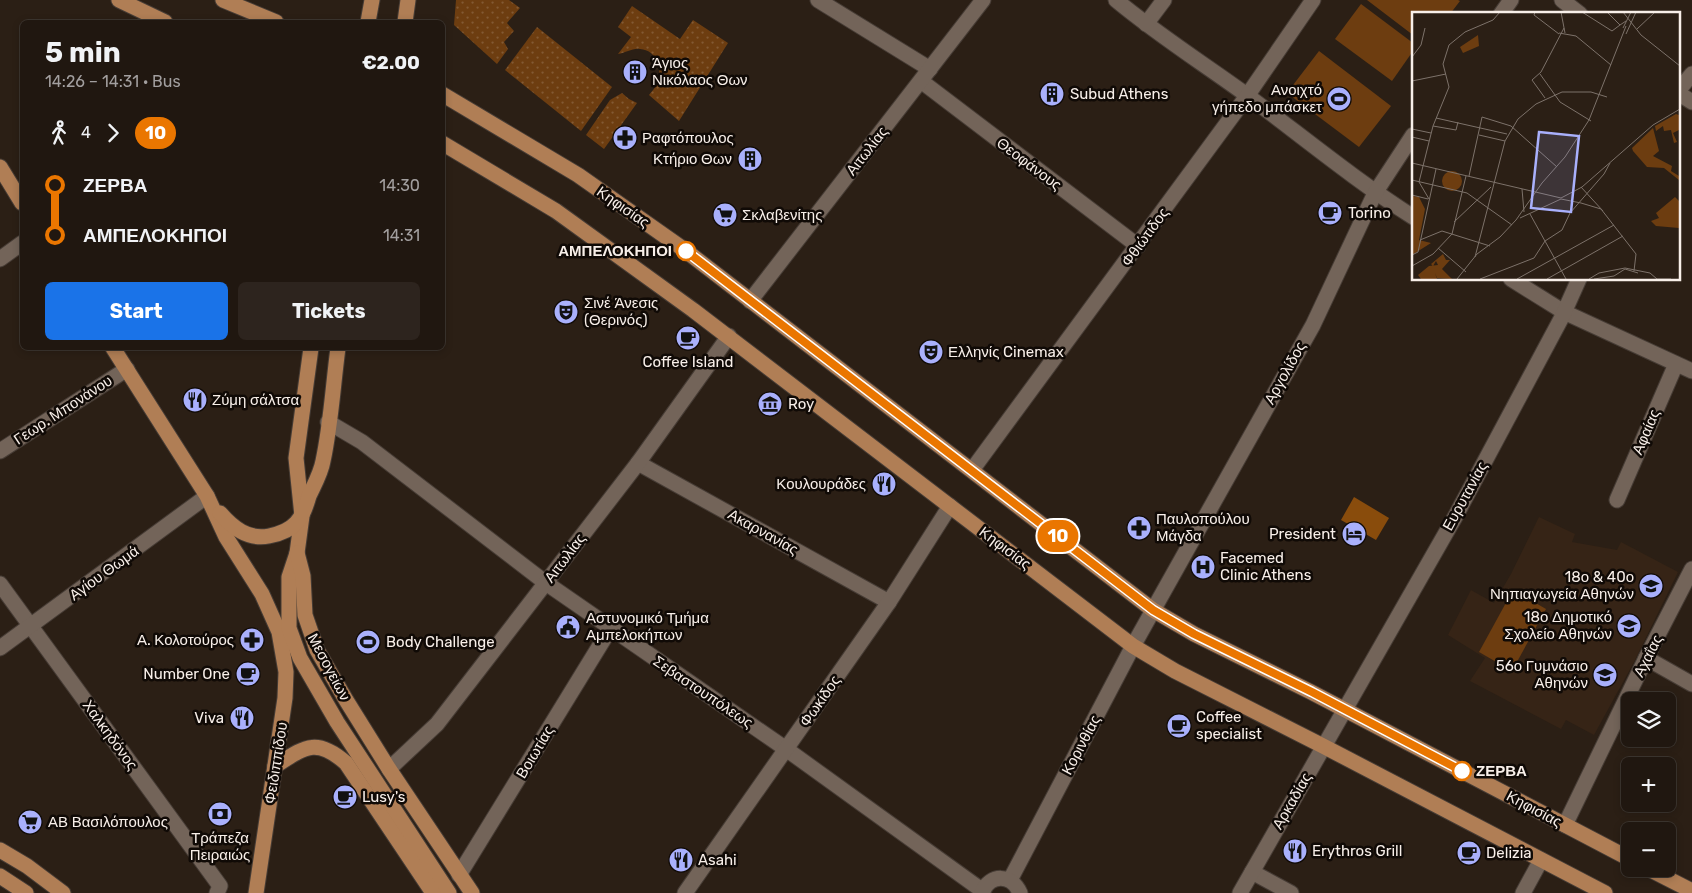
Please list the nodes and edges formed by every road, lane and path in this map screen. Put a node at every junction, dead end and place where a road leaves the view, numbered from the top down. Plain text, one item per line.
1 (119, 0) edge
2 (223, 0) edge
3 (372, 0) edge
4 (408, 0) edge
5 (818, 0) edge
6 (983, 0) edge
7 (1116, 0) edge
8 (1164, 0) edge
9 (1313, 0) edge
10 (1511, 0) edge
11 (1562, 0) edge
12 (1502, 12) edge
13 (1577, 12) edge
14 (161, 20) edge
15 (271, 20) edge
16 (368, 20) edge
17 (404, 20) edge
18 (1146, 24) junction
19 (1692, 74) edge
20 (926, 75) junction
21 (1680, 89) edge
22 (1680, 93) edge
23 (445, 96) edge
24 (1247, 96) junction
25 (1692, 102) edge
26 (1412, 136) edge
27 (445, 145) edge
28 (0, 167) edge
29 (1375, 192) junction
30 (20, 200) edge
31 (1412, 216) edge
32 (20, 244) edge
33 (1138, 246) junction
34 (0, 259) edge
35 (1513, 280) edge
36 (1579, 280) edge
37 (750, 301) junction
38 (1564, 312) junction
39 (729, 336) junction
40 (114, 350) edge
41 (311, 350) edge
42 (338, 350) edge
43 (1676, 364) junction
44 (127, 369) junction
45 (1692, 371) edge
46 (328, 422) junction
47 (0, 451) edge
48 (638, 463) junction
49 (972, 470) junction
50 (207, 496) junction
51 (1617, 500) dead end
52 (950, 506) junction
53 (302, 516) junction
54 (297, 553) junction
55 (1692, 569) edge
56 (0, 584) edge
57 (546, 584) junction
58 (889, 602) junction
59 (1153, 610) junction
60 (31, 626) junction
61 (610, 628) junction
62 (1133, 646) junction
63 (0, 648) edge
64 (1646, 658) junction
65 (1692, 684) edge
66 (1345, 710) junction
67 (1323, 746) junction
68 (786, 749) junction
69 (275, 766) junction
70 (389, 769) junction
71 (1565, 825) junction
72 (0, 850) edge
73 (1621, 854) edge
74 (1541, 860) junction
75 (1252, 872) junction
76 (460, 874) junction
77 (0, 876) edge
78 (1665, 877) edge
79 (1010, 880) junction
80 (218, 889) edge
81 (1692, 891) edge
82 (982, 892) edge
83 (26, 893) edge
84 (64, 893) edge
85 (256, 893) edge
86 (433, 893) edge
87 (449, 893) edge
88 (472, 893) edge
89 (685, 893) edge
90 (1020, 893) edge
91 (1240, 893) edge
92 (1291, 893) edge
93 (1523, 893) edge
94 (1605, 893) edge

1 - 14 main road
2 - 15 main road
3 - 16 main road
4 - 17 main road
5 - 20 street, Θεοφάνους
6 - 20 street, Αιτωλίας
7 - 18 street
8 - 18 street
9 - 24 street, Φθιώτιδος
10 - 12 street
11 - 13 street
18 - 24 street
19 - 21 street
20 - 33 street, Θεοφάνους
20 - 37 street, Αιτωλίας
22 - 25 street
23 - 37 main road, Κηφισίας
24 - 29 street
24 - 33 street, Φθιώτιδος
26 - 29 street, Αργολίδος
27 - 39 main road, Κηφισίας
28 - 30 main road
29 - 31 street
29 - 59 street, Αργολίδος
32 - 34 street
33 - 49 street, Φθιώτιδος
35 - 38 street
36 - 38 street, Ευρυτανίας
37 - 49 main road, Κηφισίας
38 - 43 street
38 - 66 street, Ευρυτανίας
39 - 48 street, Αιτωλίας
39 - 52 main road, Κηφισίας
40 - 44 main road
41 - 53 main road
42 - 46 main road
43 - 45 street
43 - 51 street, Αφαίας
44 - 47 street, Γεωρ. Μπονάνου
44 - 50 main road
46 - 53 main road
46 - 57 street, Σεβαστουπόλεως
48 - 57 street, Αιτωλίας
48 - 58 street, Ακαρνανίας
49 - 59 main road, Κηφισίας
50 - 53 main road
50 - 60 street, Αγίου Θωμά
50 - 69 main road, Φειδιππίδου
52 - 58 street, Φωκίδος
52 - 62 main road, Κηφισίας
53 - 54 main road
54 - 70 main road, Μεσογείων
54 - 87 main road, Μεσογείων
55 - 64 street, Αχαΐας
56 - 60 street, Χαλκηδόνος
57 - 61 street, Σεβαστουπόλεως
57 - 70 street, Αιτωλίας
58 - 68 street, Φωκίδος
59 - 62 street, Κορινθίας
59 - 66 main road, Κηφισίας
60 - 63 street, Αγίου Θωμά
60 - 80 street, Χαλκηδόνος
61 - 68 street, Σεβαστουπόλεως
61 - 76 street, Βοιωτίας
62 - 67 main road, Κηφισίας
62 - 79 street, Κορινθίας
64 - 65 street
64 - 71 street, Αχαΐας
66 - 67 street, Αρκαδίας
66 - 71 main road, Κηφισίας
67 - 74 main road, Κηφισίας
67 - 75 street, Αρκαδίας
68 - 82 street, Σεβαστουπόλεως
68 - 89 street, Φωκίδος
69 - 85 main road, Φειδιππίδου
69 - 86 main road
70 - 76 main road, Μεσογείων
71 - 73 main road, Κηφισίας
72 - 84 main road
74 - 93 street
74 - 94 main road, Κηφισίας
75 - 91 street, Αρκαδίας
75 - 92 street
76 - 88 main road, Μεσογείων
77 - 83 main road
78 - 81 main road
79 - 82 street
79 - 90 street

